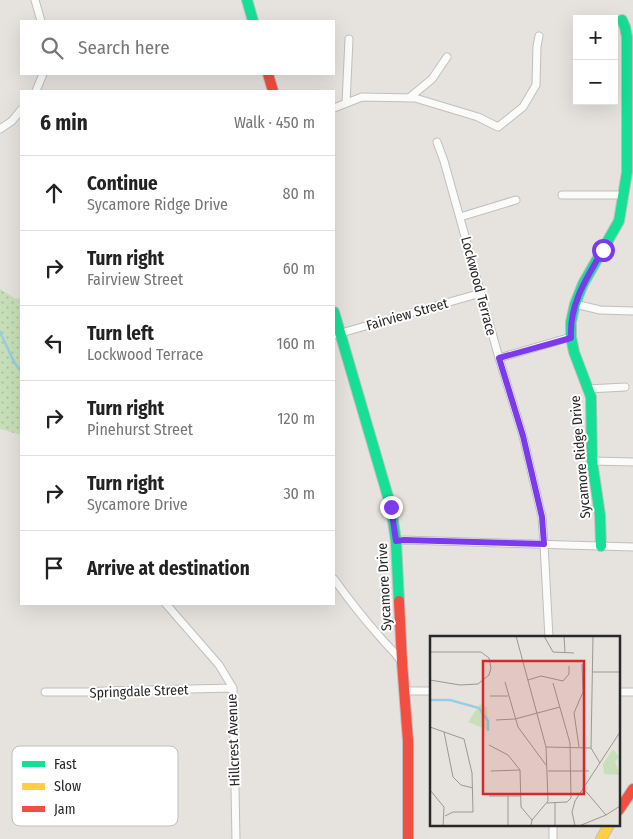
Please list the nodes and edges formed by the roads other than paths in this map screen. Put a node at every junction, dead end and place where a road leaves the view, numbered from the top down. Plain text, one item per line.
1 (36, 0) edge
2 (247, 0) edge
3 (41, 20) edge
4 (253, 20) edge
5 (622, 20) dead end
6 (539, 36) dead end
7 (349, 39) dead end
8 (447, 58) dead end
9 (43, 75) edge
10 (268, 75) edge
11 (36, 90) edge
12 (272, 90) edge
13 (409, 98) junction
14 (346, 103) junction
15 (335, 108) edge
16 (20, 111) edge
17 (0, 129) edge
18 (437, 142) dead end
19 (562, 195) dead end
20 (624, 195) junction
21 (516, 200) dead end
22 (460, 217) junction
23 (481, 292) junction
24 (575, 304) junction
25 (633, 311) edge
26 (335, 319) edge
27 (337, 334) edge
28 (571, 338) junction
29 (499, 358) junction
30 (625, 387) dead end
31 (588, 389) junction
32 (592, 461) junction
33 (633, 462) edge
34 (396, 541) junction
35 (544, 544) junction
36 (601, 546) junction
37 (633, 547) edge
38 (335, 580) edge
39 (167, 605) edge
40 (549, 636) edge
41 (402, 662) junction
42 (233, 688) junction
43 (404, 691) junction
44 (430, 691) edge
45 (45, 692) dead end
46 (620, 692) edge
47 (633, 692) edge
48 (633, 789) edge
49 (626, 806) edge
50 (553, 826) edge
51 (608, 826) edge
52 (236, 839) edge
53 (408, 839) edge
54 (553, 839) edge
55 (601, 839) edge

1 - 3 street
2 - 4 street
5 - 20 street, Sycamore Ridge Drive
6 - 13 street
7 - 14 street
8 - 13 street
9 - 11 street
10 - 12 street
13 - 14 street
14 - 15 street
16 - 17 street
18 - 22 street, Lockwood Terrace
19 - 20 street
20 - 24 street, Sycamore Ridge Drive
21 - 22 street
22 - 23 street, Lockwood Terrace
23 - 27 street, Fairview Street
23 - 29 street, Lockwood Terrace
24 - 25 street
24 - 28 street, Sycamore Ridge Drive
26 - 27 street, Sycamore Drive
27 - 34 street, Sycamore Drive
28 - 29 street
28 - 31 street, Sycamore Ridge Drive
29 - 35 street, Lockwood Terrace
30 - 31 street
31 - 32 street, Sycamore Ridge Drive
32 - 33 street
32 - 36 street, Sycamore Ridge Drive
34 - 35 street
34 - 41 street, Sycamore Drive
35 - 36 street
35 - 40 street, Lockwood Terrace
36 - 37 street
38 - 41 street
39 - 42 street, Hillcrest Avenue
41 - 43 street, Sycamore Drive
42 - 45 street, Springdale Street
42 - 52 street, Hillcrest Avenue
43 - 44 street
43 - 53 street, Sycamore Drive
46 - 47 street
48 - 49 street
50 - 54 street
51 - 55 street

